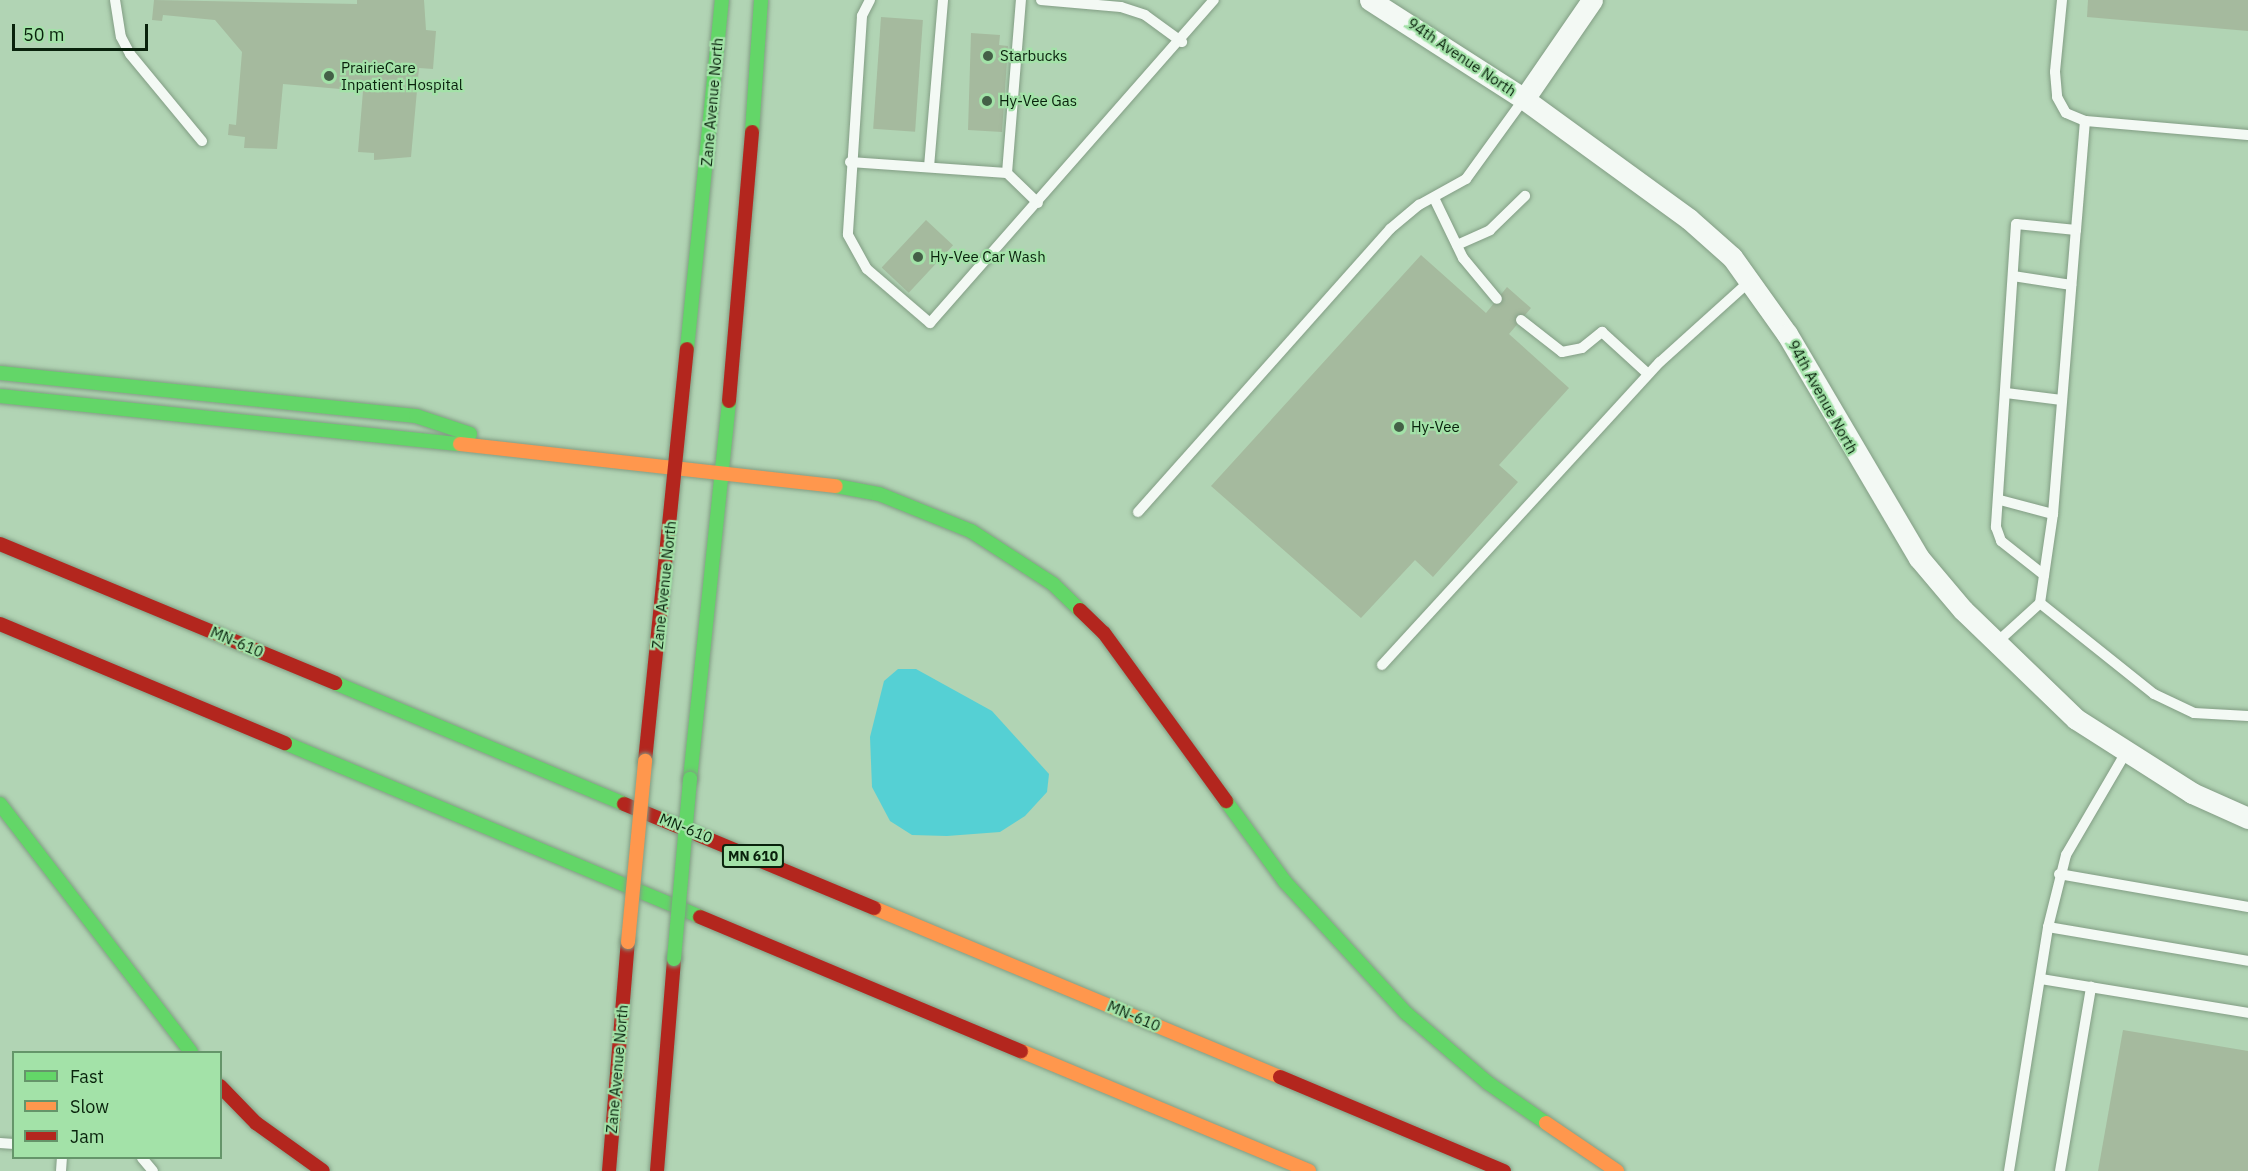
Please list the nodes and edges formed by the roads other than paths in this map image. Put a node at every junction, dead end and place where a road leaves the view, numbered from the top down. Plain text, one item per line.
1 (115, 0) edge
2 (722, 0) edge
3 (746, 0) edge
4 (761, 0) edge
5 (870, 0) edge
6 (943, 0) edge
7 (1022, 0) edge
8 (1041, 0) edge
9 (1214, 0) edge
10 (1370, 0) edge
11 (1592, 0) edge
12 (2062, 0) edge
13 (1182, 42) junction
14 (1524, 99) junction
15 (2085, 121) junction
16 (2248, 135) edge
17 (202, 141) dead end
18 (850, 162) junction
19 (929, 167) junction
20 (1007, 173) junction
21 (1525, 196) dead end
22 (1434, 198) junction
23 (1038, 203) junction
24 (2076, 230) junction
25 (1456, 245) junction
26 (743, 270) junction
27 (2013, 276) junction
28 (1751, 280) junction
29 (2072, 285) junction
30 (1497, 299) dead end
31 (1521, 320) dead end
32 (0, 373) edge
33 (1648, 375) junction
34 (2006, 393) junction
35 (0, 396) edge
36 (2062, 400) junction
37 (501, 450) junction
38 (678, 467) junction
39 (724, 471) junction
40 (2000, 500) junction
41 (1138, 512) dead end
42 (2053, 514) junction
43 (0, 544) edge
44 (2044, 575) junction
45 (2040, 603) junction
46 (0, 624) edge
47 (1995, 644) junction
48 (1382, 665) dead end
49 (2248, 716) edge
50 (2125, 754) junction
51 (0, 804) edge
52 (2248, 818) edge
53 (2058, 874) junction
54 (2248, 907) edge
55 (2048, 927) junction
56 (2248, 961) edge
57 (2040, 979) junction
58 (2091, 987) junction
59 (2248, 1012) edge
60 (189, 1051) edge
61 (222, 1088) edge
62 (143, 1159) edge
63 (153, 1171) edge
64 (322, 1171) edge
65 (609, 1171) edge
66 (657, 1171) edge
67 (1309, 1171) edge
68 (1504, 1171) edge
69 (1617, 1171) edge
70 (2009, 1171) edge
71 (2060, 1171) edge

1 - 17 lane
2 - 38 main road, Zane Avenue North
3 - 26 main road
4 - 26 main road
5 - 18 lane
6 - 19 lane
7 - 20 lane
8 - 13 lane
9 - 13 lane
10 - 14 street, 94th Avenue North
11 - 14 street
12 - 15 lane
13 - 23 lane
14 - 22 lane
14 - 28 street, 94th Avenue North
15 - 16 lane
15 - 24 lane
18 - 19 lane
18 - 23 lane
19 - 20 lane
20 - 23 lane
21 - 25 lane
22 - 25 lane
22 - 41 lane
24 - 27 lane
24 - 29 lane
25 - 30 lane
26 - 39 main road
27 - 29 lane
27 - 34 lane
28 - 33 lane
28 - 47 street, 94th Avenue North
29 - 36 lane
31 - 33 lane
32 - 37 main road
33 - 48 lane
34 - 36 lane
34 - 40 lane
35 - 37 main road
36 - 42 lane
37 - 38 main road
38 - 39 main road
38 - 65 main road, Zane Avenue North, bridge
39 - 66 main road, bridge
39 - 69 main road
40 - 42 lane
40 - 44 lane
42 - 44 lane
43 - 68 main road, MN-610 / MN 610
44 - 45 lane
45 - 47 lane
45 - 49 lane
46 - 67 main road
47 - 50 street, 94th Avenue North
50 - 52 street, 94th Avenue North
50 - 53 lane
51 - 60 main road
53 - 54 lane
53 - 55 lane
55 - 56 lane
55 - 57 lane
57 - 58 lane
57 - 70 lane
58 - 59 lane
58 - 71 lane
61 - 64 main road
62 - 63 lane

